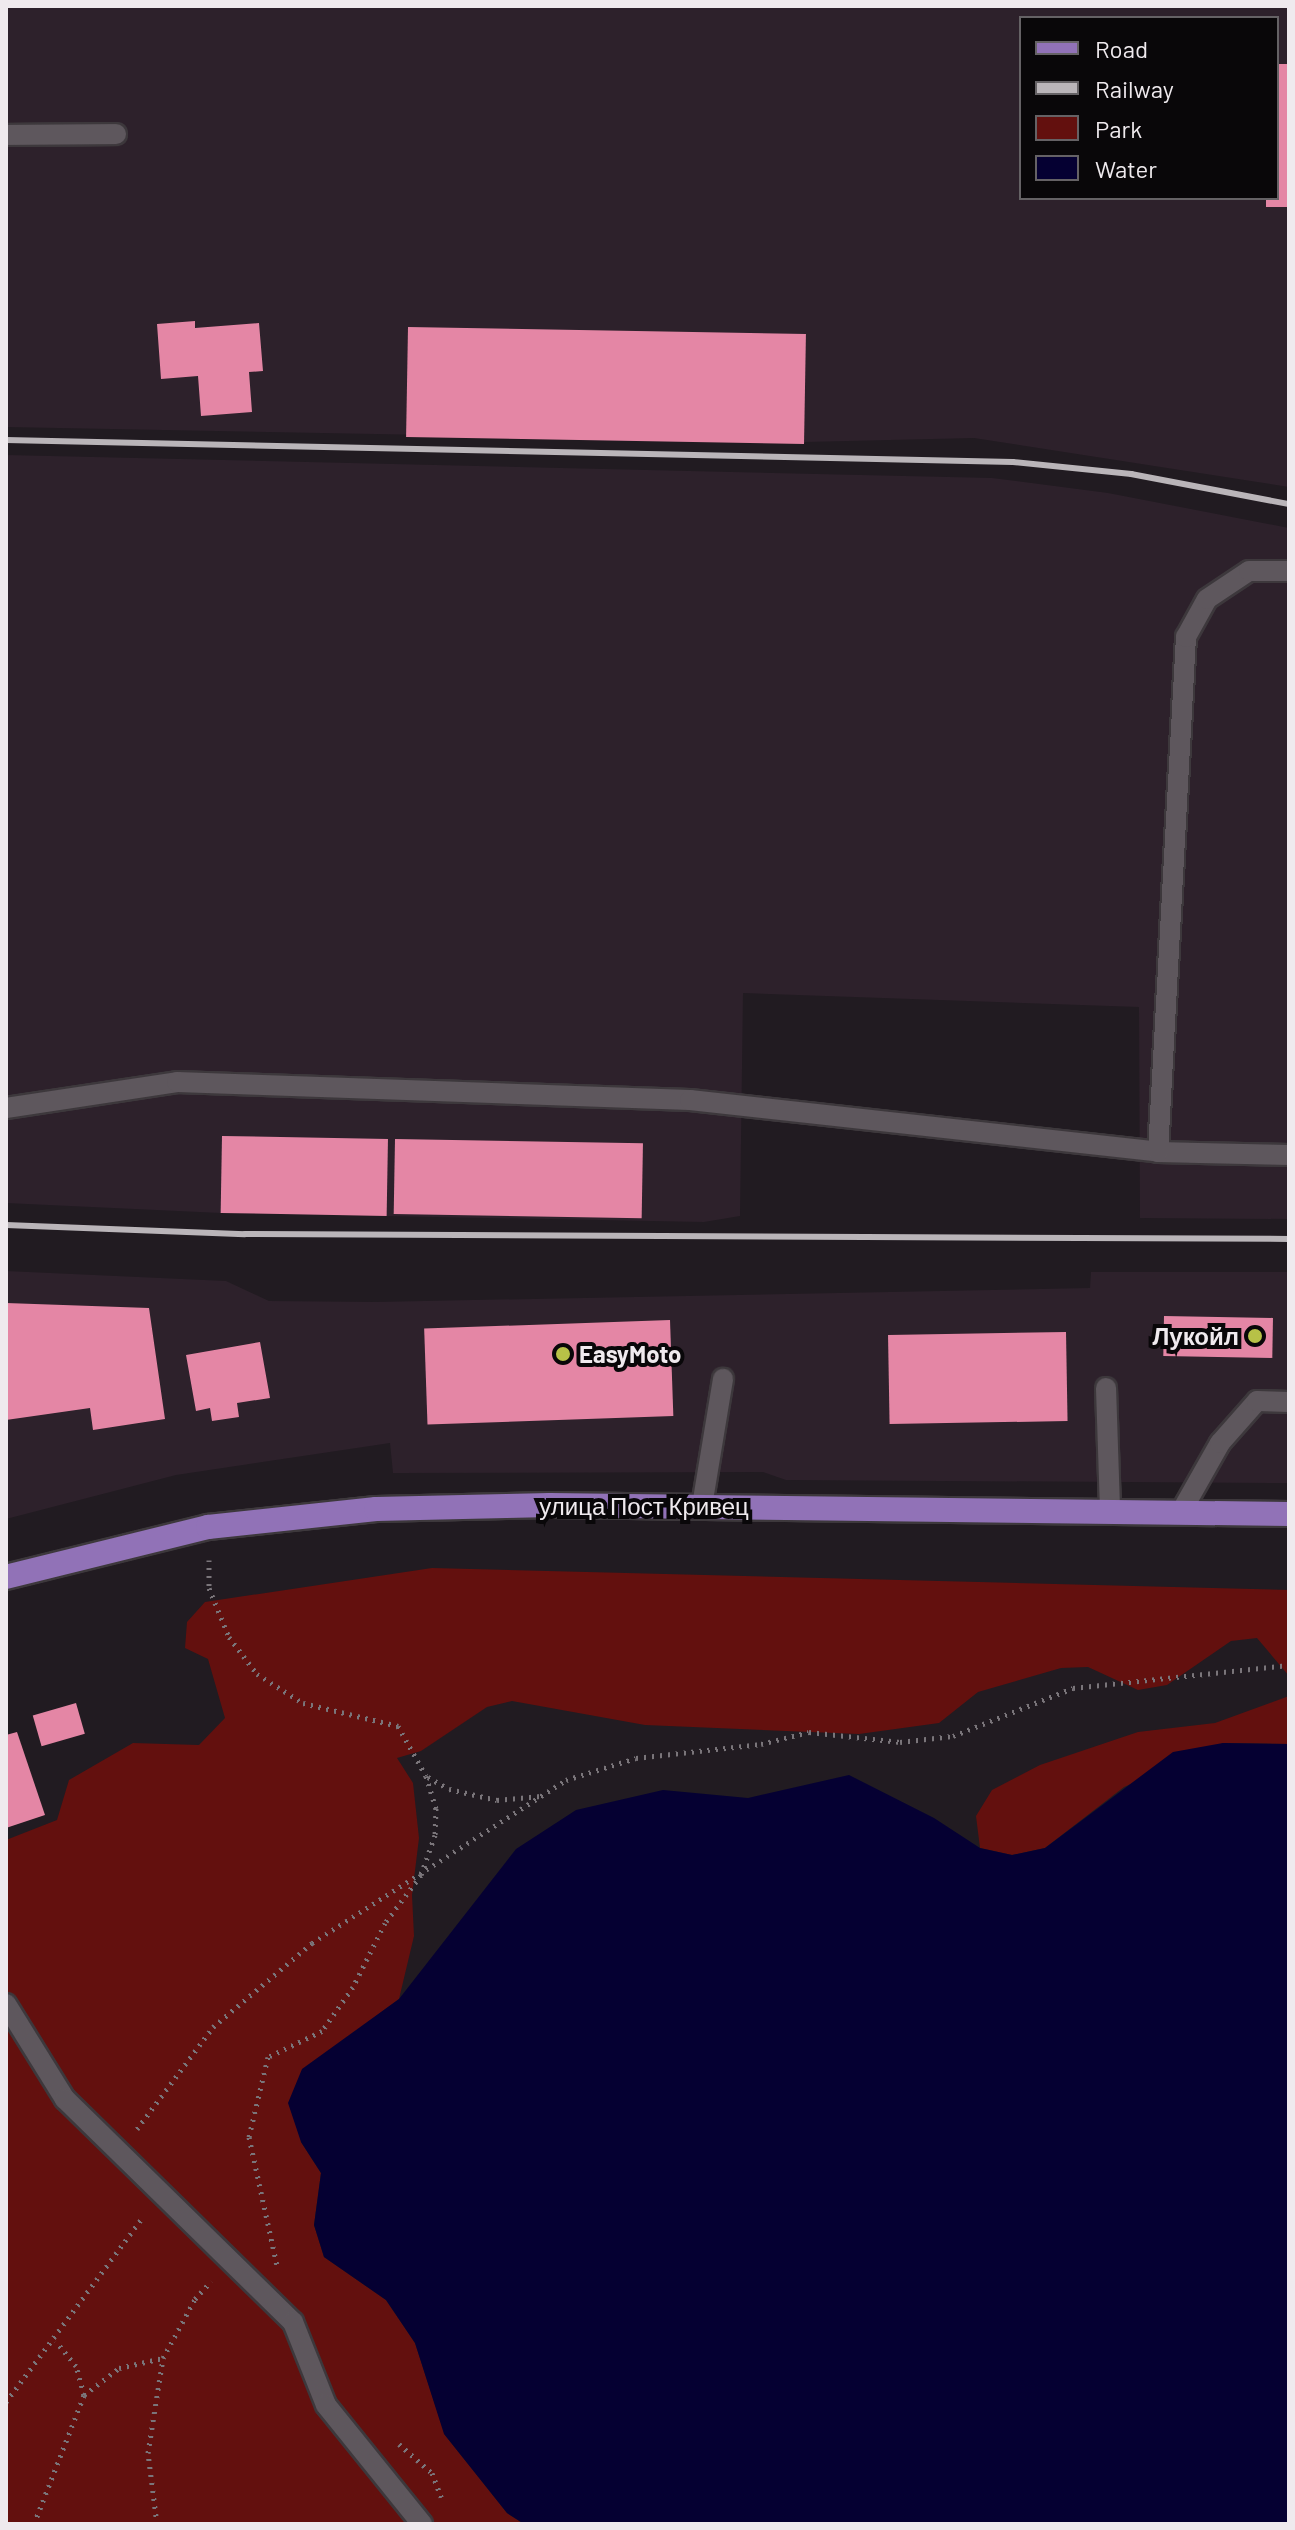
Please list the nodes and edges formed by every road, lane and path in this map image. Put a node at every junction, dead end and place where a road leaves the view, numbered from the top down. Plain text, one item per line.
1 (116, 134) dead end
2 (6, 135) edge
3 (1289, 571) edge
4 (6, 1108) edge
5 (1158, 1152) junction
6 (1289, 1155) edge
7 (723, 1379) dead end
8 (1106, 1388) dead end
9 (1289, 1402) edge
10 (702, 1506) junction
11 (1110, 1511) junction
12 (1181, 1512) junction
13 (1289, 1514) edge
14 (208, 1527) junction
15 (6, 1577) edge
16 (1289, 1665) edge
17 (426, 1776) junction
18 (542, 1796) junction
19 (421, 1875) junction
20 (6, 2004) edge
21 (128, 2141) dead end
22 (145, 2213) dead end
23 (215, 2277) dead end
24 (293, 2322) junction
25 (56, 2341) junction
26 (163, 2358) junction
27 (84, 2395) junction
28 (6, 2402) edge
29 (34, 2524) edge
30 (157, 2524) edge
31 (422, 2524) edge

1 - 2 lane
3 - 5 lane
4 - 5 lane
5 - 6 lane
7 - 10 lane
8 - 11 lane
9 - 12 lane
10 - 11 main road, улица Пост Кривец
10 - 14 main road, улица Пост Кривец
11 - 12 main road, улица Пост Кривец
12 - 13 main road, улица Пост Кривец
14 - 15 main road, улица Пост Кривец
14 - 17 path
16 - 18 path
17 - 18 path
17 - 19 path
18 - 19 path
19 - 21 path
19 - 24 path
20 - 24 lane
22 - 25 path
23 - 26 path
24 - 31 lane
25 - 27 path
25 - 28 path
26 - 27 path
26 - 30 path
27 - 29 path

